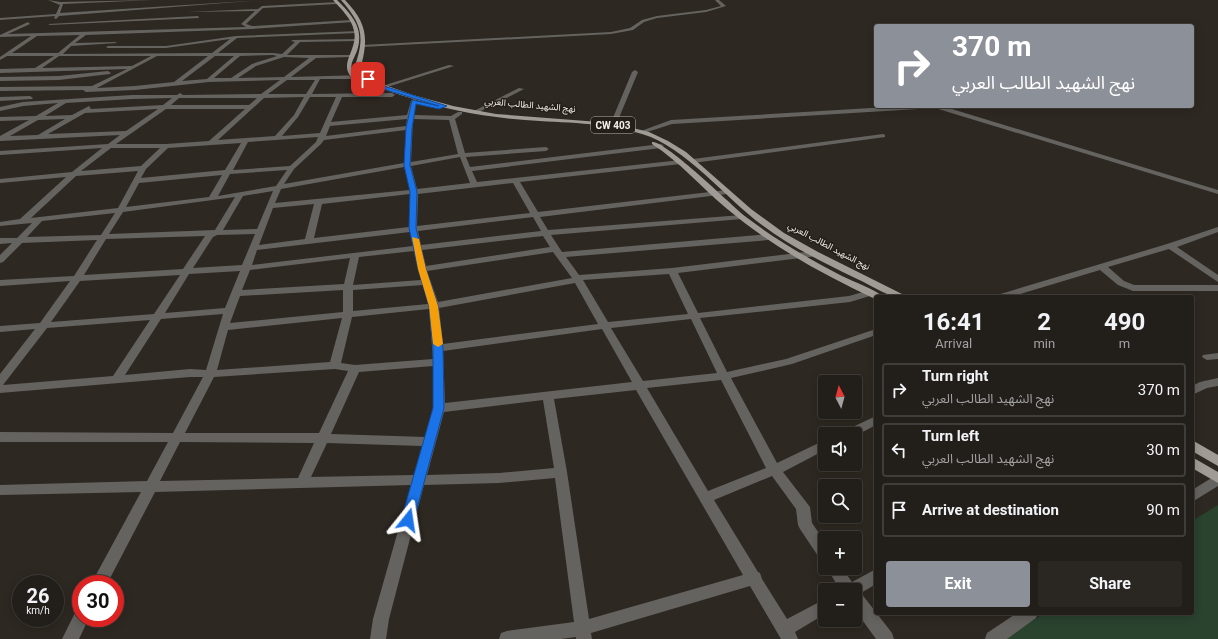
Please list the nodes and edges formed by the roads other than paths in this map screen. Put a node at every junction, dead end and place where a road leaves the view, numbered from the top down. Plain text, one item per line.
1 (50, 0) edge
2 (151, 0) edge
3 (173, 0) edge
4 (262, 0) edge
5 (270, 0) edge
6 (717, 0) edge
7 (338, 1) edge
8 (219, 2) edge
9 (60, 3) junction
10 (163, 7) junction
11 (261, 8) junction
12 (207, 11) junction
13 (57, 17) junction
14 (198, 17) junction
15 (0, 19) edge
16 (153, 19) junction
17 (352, 21) junction
18 (28, 22) junction
19 (96, 22) junction
20 (16, 24) dead end
21 (50, 24) junction
22 (195, 24) dead end
23 (242, 24) junction
24 (287, 26) junction
25 (252, 28) junction
26 (178, 30) junction
27 (198, 30) junction
28 (138, 31) junction
29 (84, 33) junction
30 (36, 34) junction
31 (285, 35) junction
32 (0, 36) edge
33 (357, 36) junction
34 (127, 37) dead end
35 (236, 37) junction
36 (122, 40) dead end
37 (284, 41) dead end
38 (299, 41) junction
39 (231, 42) junction
40 (277, 42) dead end
41 (116, 43) junction
42 (69, 45) junction
43 (175, 46) junction
44 (362, 46) junction
45 (108, 47) junction
46 (59, 54) junction
47 (216, 54) junction
48 (93, 55) junction
49 (157, 55) junction
50 (3, 56) edge
51 (237, 56) junction
52 (283, 56) junction
53 (351, 56) junction
54 (314, 57) junction
55 (0, 59) edge
56 (210, 59) junction
57 (179, 61) dead end
58 (34, 62) dead end
59 (48, 62) junction
60 (157, 62) dead end
61 (142, 63) junction
62 (0, 64) edge
63 (7, 64) dead end
64 (451, 66) dead end
65 (134, 67) junction
66 (37, 69) junction
67 (127, 70) junction
68 (0, 71) edge
69 (635, 72) dead end
70 (355, 77) junction
71 (365, 77) junction
72 (44, 78) junction
73 (286, 78) junction
74 (0, 79) edge
75 (318, 79) junction
76 (209, 80) junction
77 (232, 80) junction
78 (198, 81) junction
79 (175, 84) junction
80 (382, 87) junction
81 (92, 88) junction
82 (0, 89) edge
83 (23, 89) junction
84 (521, 89) dead end
85 (86, 90) junction
86 (75, 96) junction
87 (392, 96) junction
88 (179, 97) junction
89 (261, 97) junction
90 (308, 97) junction
91 (339, 97) junction
92 (106, 98) junction
93 (0, 99) edge
94 (414, 101) junction
95 (64, 102) junction
96 (165, 107) junction
97 (250, 107) junction
98 (442, 107) junction
99 (902, 108) edge
100 (942, 108) edge
101 (0, 109) edge
102 (84, 111) junction
103 (460, 112) junction
104 (475, 112) junction
105 (73, 117) junction
106 (39, 118) junction
107 (452, 118) junction
108 (0, 119) edge
109 (410, 122) junction
110 (559, 122) junction
111 (328, 124) junction
112 (613, 125) junction
113 (644, 131) junction
114 (129, 133) junction
115 (323, 136) junction
116 (884, 136) dead end
117 (38, 137) junction
118 (277, 138) junction
119 (0, 139) edge
120 (246, 140) junction
121 (212, 142) junction
122 (109, 146) junction
123 (166, 146) junction
124 (661, 146) junction
125 (546, 149) dead end
126 (14, 152) junction
127 (0, 153) edge
128 (462, 155) junction
129 (693, 161) junction
130 (0, 162) edge
131 (681, 162) junction
132 (407, 165) junction
133 (143, 168) junction
134 (292, 168) junction
135 (468, 169) junction
136 (227, 172) junction
137 (74, 174) junction
138 (515, 180) junction
139 (0, 181) edge
140 (136, 181) junction
141 (474, 185) junction
142 (277, 189) junction
143 (414, 192) junction
144 (727, 192) junction
145 (1218, 192) edge
146 (716, 194) junction
147 (240, 195) junction
148 (212, 199) junction
149 (319, 202) junction
150 (270, 206) junction
151 (120, 211) junction
152 (534, 214) junction
153 (742, 217) junction
154 (38, 220) junction
155 (23, 221) junction
156 (0, 224) edge
157 (413, 228) junction
158 (1218, 229) edge
159 (261, 231) junction
160 (218, 232) junction
161 (547, 233) junction
162 (104, 236) junction
163 (769, 237) junction
164 (20, 240) junction
165 (0, 241) edge
166 (308, 241) junction
167 (1170, 246) junction
168 (256, 248) junction
169 (417, 249) junction
170 (558, 252) junction
171 (814, 254) junction
172 (355, 256) junction
173 (801, 256) junction
174 (0, 260) edge
175 (1101, 266) junction
176 (246, 268) junction
177 (422, 269) junction
178 (672, 271) junction
179 (186, 272) junction
180 (78, 277) junction
181 (577, 279) junction
182 (1218, 279) edge
183 (426, 282) junction
184 (0, 283) edge
185 (348, 286) junction
186 (1218, 288) edge
187 (237, 293) junction
188 (874, 295) edge
189 (899, 295) edge
190 (1007, 295) edge
191 (434, 306) junction
192 (229, 311) junction
193 (348, 315) junction
194 (694, 315) junction
195 (156, 317) junction
196 (44, 325) junction
197 (604, 326) junction
198 (225, 327) junction
199 (0, 329) edge
200 (874, 333) edge
201 (438, 348) junction
202 (439, 362) junction
203 (335, 365) junction
204 (354, 369) junction
205 (210, 374) junction
206 (724, 376) junction
207 (117, 379) junction
208 (0, 382) edge
209 (1218, 382) edge
210 (640, 386) junction
211 (0, 389) edge
212 (1194, 390) edge
213 (548, 396) junction
214 (439, 408) junction
215 (874, 421) edge
216 (862, 427) edge
217 (0, 437) edge
218 (177, 438) junction
219 (321, 438) junction
220 (429, 442) junction
221 (1194, 446) edge
222 (818, 448) edge
223 (1218, 460) edge
224 (1194, 463) edge
225 (774, 470) junction
226 (562, 472) junction
227 (419, 478) junction
228 (1218, 478) edge
229 (302, 482) junction
230 (152, 485) junction
231 (0, 490) edge
232 (1194, 496) edge
233 (705, 498) junction
234 (818, 544) edge
235 (104, 575) edge
236 (874, 577) edge
237 (755, 578) junction
238 (862, 585) edge
239 (862, 607) edge
240 (818, 611) edge
241 (1027, 615) edge
242 (76, 627) edge
243 (584, 634) edge
244 (787, 634) edge
245 (70, 639) edge
246 (378, 639) edge
247 (507, 639) edge
248 (886, 639) edge
249 (993, 639) edge

1 - 9 street
2 - 9 street
3 - 10 street
4 - 8 street
5 - 11 street
6 - 44 street
7 - 11 street
7 - 17 main road
7 - 44 main road
8 - 10 street
8 - 12 street
9 - 13 street
10 - 13 street
11 - 12 street
11 - 23 street
12 - 13 street
12 - 14 street
13 - 15 street
13 - 18 street
13 - 21 street
14 - 16 street
14 - 26 street
16 - 19 street
16 - 28 street
17 - 24 street
17 - 33 main road
18 - 20 street
18 - 32 street
19 - 21 street
19 - 29 street
21 - 30 street
22 - 23 street
23 - 25 street
24 - 25 street
24 - 31 street
25 - 27 street
26 - 27 street
26 - 28 street
27 - 43 street
28 - 29 street
28 - 34 street
29 - 30 street
29 - 42 street
30 - 32 street
30 - 50 street
31 - 33 street
31 - 35 street
33 - 38 street
33 - 53 main road
35 - 39 street
35 - 43 street
36 - 41 street
37 - 38 street
38 - 52 street
39 - 40 street
39 - 47 street
41 - 42 street
41 - 45 street
42 - 46 street
43 - 45 street
43 - 49 street
44 - 71 main road
45 - 48 street
46 - 48 street
46 - 50 street
46 - 59 street
47 - 49 street
47 - 51 street
47 - 56 street
48 - 49 street
49 - 61 street
50 - 55 street
51 - 52 street
51 - 56 street
51 - 76 street
52 - 54 street
52 - 77 street
53 - 54 street
53 - 70 main road
54 - 73 street
56 - 57 street
56 - 79 street
58 - 59 street
59 - 66 street
60 - 61 street
61 - 65 street
62 - 63 street
64 - 80 street
65 - 66 street
65 - 67 street
66 - 68 street
67 - 72 street
67 - 81 street
69 - 112 street
70 - 71 street
70 - 75 street
70 - 87 main road, نهج الشهيد الطالب العربي / CW 403
71 - 80 main road, نهج الشهيد الطالب العربي / CW 403
72 - 74 street
72 - 83 street
73 - 75 street
73 - 77 street
73 - 89 street
75 - 90 street
76 - 77 street
76 - 78 street
78 - 79 street
78 - 88 street
79 - 85 street
80 - 98 main road, نهج الشهيد الطالب العربي / CW 403
81 - 83 street
81 - 85 street
82 - 83 street
84 - 104 street
85 - 86 street
86 - 93 street
86 - 95 street
87 - 91 street
87 - 94 main road, نهج الشهيد الطالب العربي / CW 403
88 - 89 street
88 - 92 street
88 - 96 street
89 - 90 street
89 - 97 street
90 - 91 street
90 - 118 street
91 - 111 street
92 - 95 street
92 - 102 street
94 - 98 main road, نهج الشهيد الطالب العربي / CW 403
94 - 109 street
95 - 101 street
95 - 106 street
96 - 97 street
96 - 102 street
96 - 114 street
97 - 121 street
98 - 103 main road, نهج الشهيد الطالب العربي / CW 403
98 - 104 main road, نهج الشهيد الطالب العربي / CW 403
99 - 113 street
100 - 145 street
102 - 105 street
103 - 107 street
103 - 110 main road, نهج الشهيد الطالب العربي / CW 403
104 - 110 main road, نهج الشهيد الطالب العربي / CW 403
105 - 106 street
105 - 117 street
106 - 108 street
106 - 119 street
107 - 109 street
107 - 128 street
109 - 111 street
109 - 115 street
109 - 132 street
110 - 112 main road, نهج الشهيد الطالب العربي / CW 403
110 - 124 main road, نهج الشهيد الطالب العربي / CW 403
111 - 115 street
112 - 113 main road, نهج الشهيد الطالب العربي / CW 403
113 - 129 main road, نهج الشهيد الطالب العربي / CW 403
114 - 117 street
114 - 122 street
115 - 118 street
115 - 134 street
116 - 129 street
117 - 119 street
117 - 126 street
118 - 120 street
120 - 121 street
120 - 136 street
121 - 123 street
122 - 123 street
122 - 126 street
122 - 137 street
123 - 133 street
124 - 131 main road, نهج الشهيد الطالب العربي / CW 403
124 - 135 street
125 - 128 street
126 - 127 street
126 - 130 street
128 - 132 street
128 - 135 street
129 - 144 main road, نهج الشهيد الطالب العربي / CW 403
131 - 138 street
131 - 146 main road, نهج الشهيد الطالب العربي / CW 403
132 - 142 street
132 - 143 street
133 - 137 street
133 - 140 street
134 - 136 street
134 - 142 street
135 - 141 street
136 - 140 street
136 - 148 street
137 - 139 street
137 - 155 street
138 - 141 street
138 - 152 street
140 - 151 street
141 - 143 street
142 - 147 street
142 - 150 street
143 - 149 street
143 - 157 street
144 - 146 street
144 - 171 main road, نهج الشهيد الطالب العربي / CW 403
146 - 152 street
146 - 153 main road, نهج الشهيد الطالب العربي / CW 403
147 - 148 street
147 - 160 street
148 - 151 street
149 - 150 street
149 - 166 street
150 - 159 street
151 - 154 street
151 - 162 street
152 - 157 street
152 - 161 street
153 - 161 street
153 - 163 main road, نهج الشهيد الطالب العربي / CW 403
154 - 155 street
154 - 164 street
155 - 156 street
157 - 166 street
157 - 169 street
158 - 167 street
159 - 160 street
159 - 168 street
160 - 162 street
160 - 179 street
161 - 169 street
161 - 170 street
162 - 164 street
162 - 180 street
163 - 170 street
163 - 173 main road, نهج الشهيد الطالب العربي / CW 403
164 - 165 street
164 - 174 street
166 - 168 street
167 - 175 street
167 - 182 street
168 - 176 street
169 - 172 street
169 - 177 street
170 - 177 street
170 - 181 street
171 - 173 street
171 - 189 main road, نهج الشهيد الطالب العربي / CW 403
172 - 176 street
172 - 185 street
173 - 178 street
173 - 188 main road, نهج الشهيد الطالب العربي / CW 403
175 - 186 street
175 - 190 street
176 - 179 street
176 - 187 street
177 - 183 street
178 - 181 street
178 - 194 street
179 - 180 street
179 - 195 street
180 - 184 street
180 - 196 street
181 - 191 street
181 - 197 street
183 - 185 street
183 - 191 street
185 - 187 street
185 - 193 street
187 - 192 street
188 - 194 street
191 - 193 street
191 - 201 street
192 - 195 street
192 - 198 street
193 - 198 street
193 - 203 street
194 - 197 street
194 - 206 street
195 - 196 street
195 - 207 street
196 - 199 street
196 - 208 street
197 - 201 street
197 - 210 street
198 - 205 street
200 - 206 street
201 - 202 street
202 - 204 street
202 - 214 street
203 - 204 street
203 - 205 street
204 - 219 street
205 - 207 street
205 - 218 street
206 - 210 street
206 - 225 street
207 - 211 street
209 - 212 street
210 - 213 street
210 - 233 street
213 - 214 street
213 - 226 street
214 - 220 street
215 - 216 street
217 - 218 street
218 - 219 street
218 - 230 street
219 - 220 street
219 - 229 street
220 - 227 street
221 - 223 main road
222 - 225 street
224 - 228 main road
225 - 233 street
225 - 234 street
226 - 227 street
226 - 243 street
227 - 229 street
227 - 246 street
228 - 232 street
229 - 230 street
230 - 231 street
230 - 235 street
233 - 237 street
236 - 238 street
237 - 243 street
237 - 244 street
239 - 248 street
240 - 244 street
241 - 249 street
242 - 245 street
243 - 247 street

